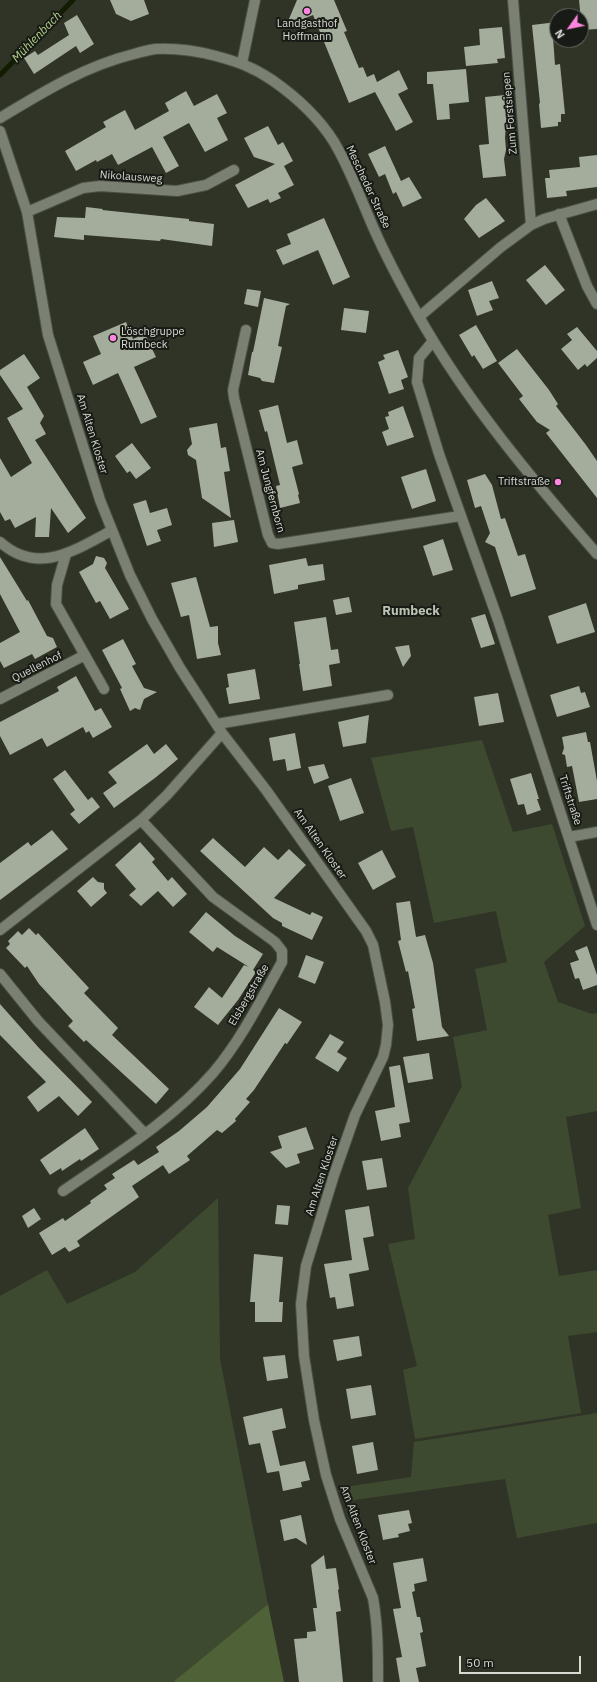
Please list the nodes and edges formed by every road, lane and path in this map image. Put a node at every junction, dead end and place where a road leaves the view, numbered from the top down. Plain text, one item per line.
1 (255, 0) edge
2 (513, 0) edge
3 (242, 63) junction
4 (0, 118) edge
5 (0, 131) edge
6 (234, 170) dead end
7 (597, 204) edge
8 (27, 212) junction
9 (559, 214) junction
10 (531, 225) junction
11 (597, 304) edge
12 (419, 317) junction
13 (246, 330) dead end
14 (433, 341) junction
15 (460, 516) junction
16 (111, 531) junction
17 (0, 542) edge
18 (66, 554) junction
19 (597, 554) edge
20 (85, 655) junction
21 (104, 689) dead end
22 (388, 695) dead end
23 (0, 699) edge
24 (220, 728) junction
25 (141, 820) junction
26 (597, 832) edge
27 (569, 837) junction
28 (597, 925) edge
29 (0, 930) edge
30 (0, 974) edge
31 (145, 1134) junction
32 (63, 1191) dead end
33 (378, 1682) edge

1 - 3 street
2 - 10 street, Zum Forstsiepen
3 - 4 street, Mescheder Straße
3 - 12 street, Mescheder Straße
5 - 8 street, Am Alten Kloster
6 - 8 street, Nikolausweg
7 - 9 street
8 - 16 street, Am Alten Kloster
9 - 10 street
9 - 11 street
10 - 12 street
12 - 14 street, Mescheder Straße
13 - 15 street, Am Jungfernborn
14 - 15 street, Triftstraße
14 - 19 street, Mescheder Straße
15 - 27 street, Triftstraße
16 - 18 street
16 - 24 street, Am Alten Kloster
17 - 18 street
18 - 20 street
20 - 21 street
20 - 23 street, Quellenhof
22 - 24 street
24 - 25 street
24 - 33 street, Am Alten Kloster
25 - 29 street
25 - 31 street, Elsbergstraße
26 - 27 street, Triftstraße
27 - 28 street, Triftstraße
30 - 31 street
31 - 32 street, Elsbergstraße

